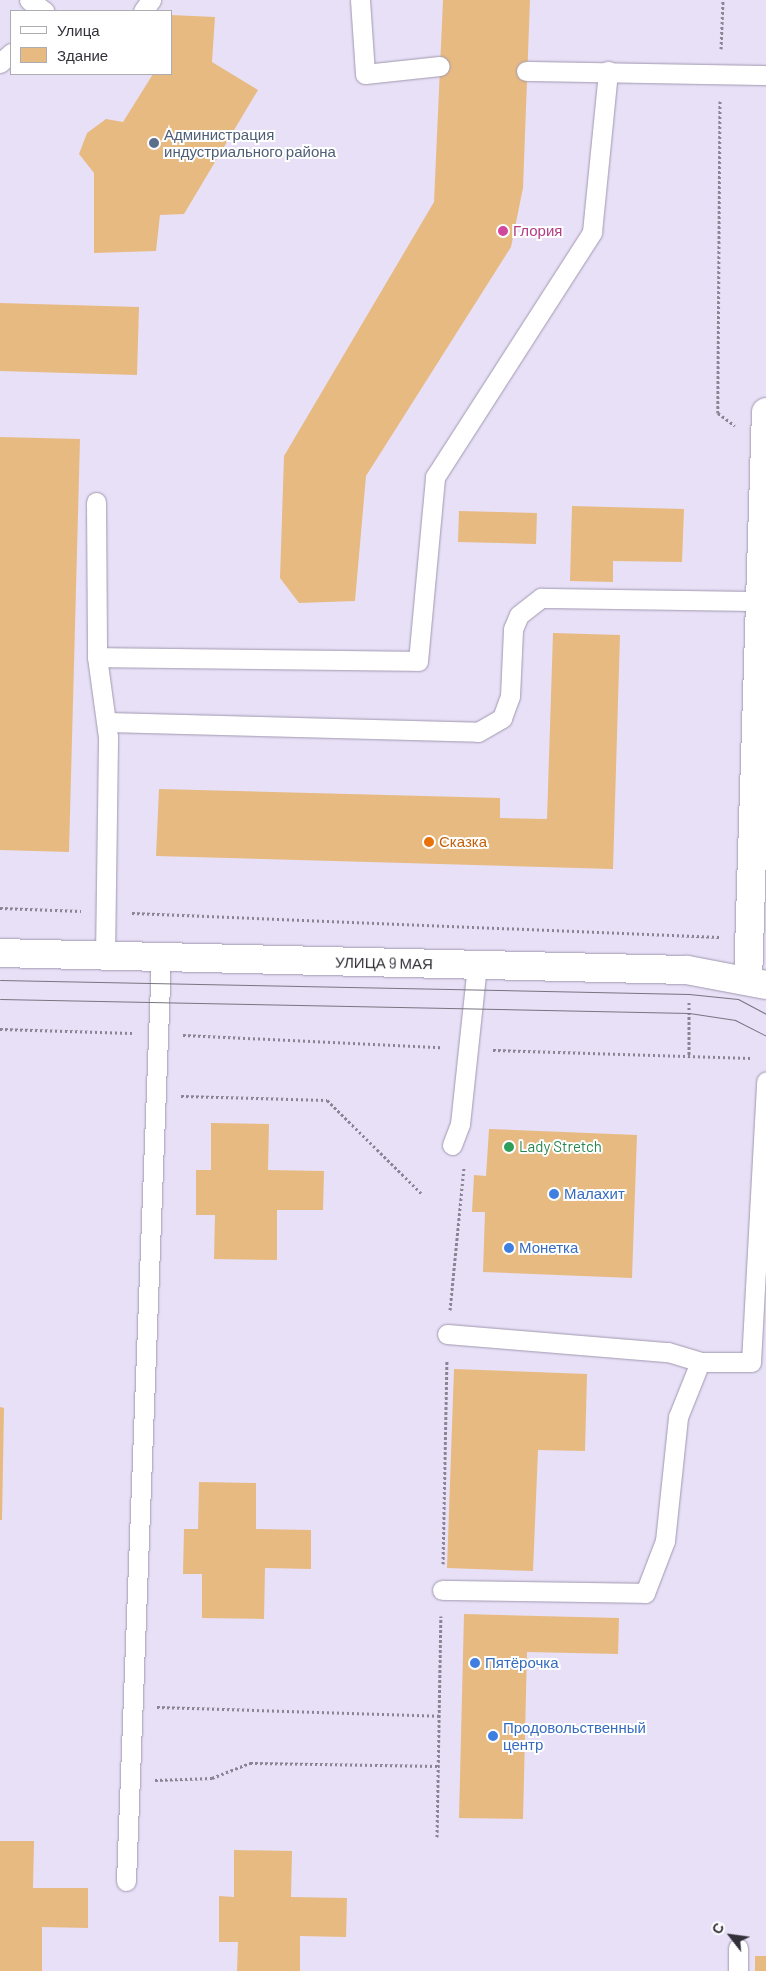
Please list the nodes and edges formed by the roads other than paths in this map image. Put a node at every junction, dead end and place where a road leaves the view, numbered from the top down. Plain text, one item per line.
1 (29, 0) edge
2 (360, 0) edge
3 (43, 10) edge
4 (10, 54) edge
5 (0, 63) edge
6 (440, 66) dead end
7 (526, 71) dead end
8 (608, 71) junction
9 (766, 76) edge
10 (766, 412) edge
11 (765, 450) edge
12 (96, 502) dead end
13 (760, 601) junction
14 (98, 657) junction
15 (107, 722) junction
16 (0, 953) edge
17 (105, 956) junction
18 (161, 957) junction
19 (477, 965) junction
20 (757, 983) edge
21 (766, 1081) edge
22 (452, 1145) dead end
23 (447, 1334) road end
24 (700, 1362) junction
25 (442, 1590) road end
26 (126, 1881) dead end
27 (738, 1948) dead end
28 (738, 1971) edge

1 - 3 lane
2 - 6 lane
4 - 5 lane
7 - 8 lane
8 - 9 lane
8 - 14 lane
10 - 11 street
11 - 13 street
12 - 14 lane
13 - 15 lane
13 - 20 street
14 - 15 lane
15 - 17 lane
16 - 17 street, УЛИЦА 9 МАЯ
17 - 18 street, УЛИЦА 9 МАЯ
18 - 19 street, УЛИЦА 9 МАЯ
18 - 26 lane
19 - 20 street, УЛИЦА 9 МАЯ
19 - 22 lane
21 - 24 lane
23 - 24 lane
24 - 25 lane
27 - 28 lane

